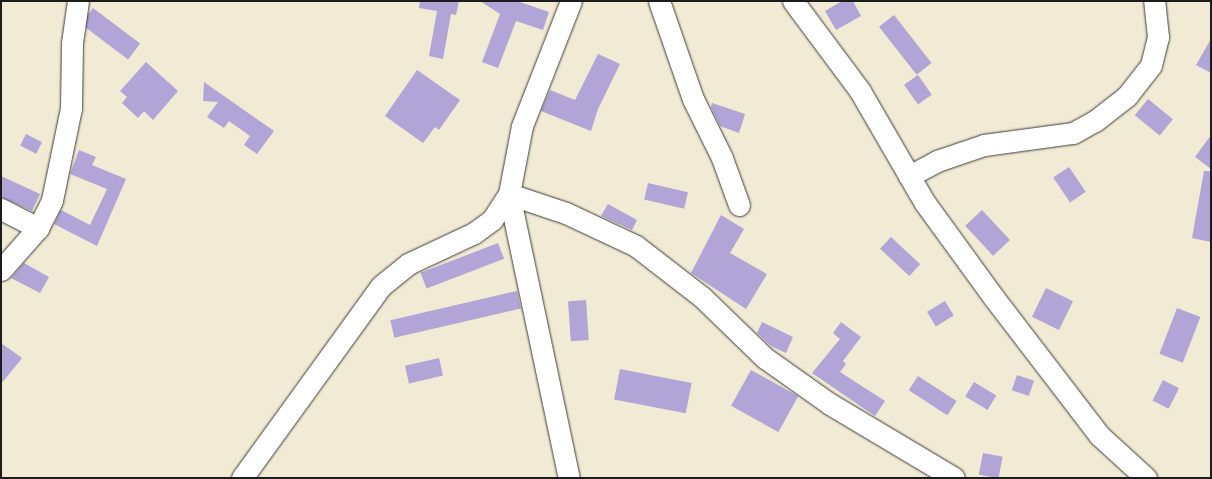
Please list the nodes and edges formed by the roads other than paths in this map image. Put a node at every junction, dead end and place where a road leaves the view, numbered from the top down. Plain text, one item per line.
1 (78, 1) edge
2 (572, 1) edge
3 (659, 1) edge
4 (792, 1) edge
5 (1154, 1) edge
6 (909, 176) junction
7 (510, 194) junction
8 (739, 204) dead end
9 (1, 209) edge
10 (38, 228) junction
11 (1, 270) edge
12 (242, 478) edge
13 (570, 478) edge
14 (954, 478) edge
15 (1146, 478) edge

1 - 10 street
2 - 7 street
3 - 8 street
4 - 6 street
5 - 6 street
6 - 15 street
7 - 12 street
7 - 13 street
7 - 14 street
9 - 10 street
10 - 11 street

